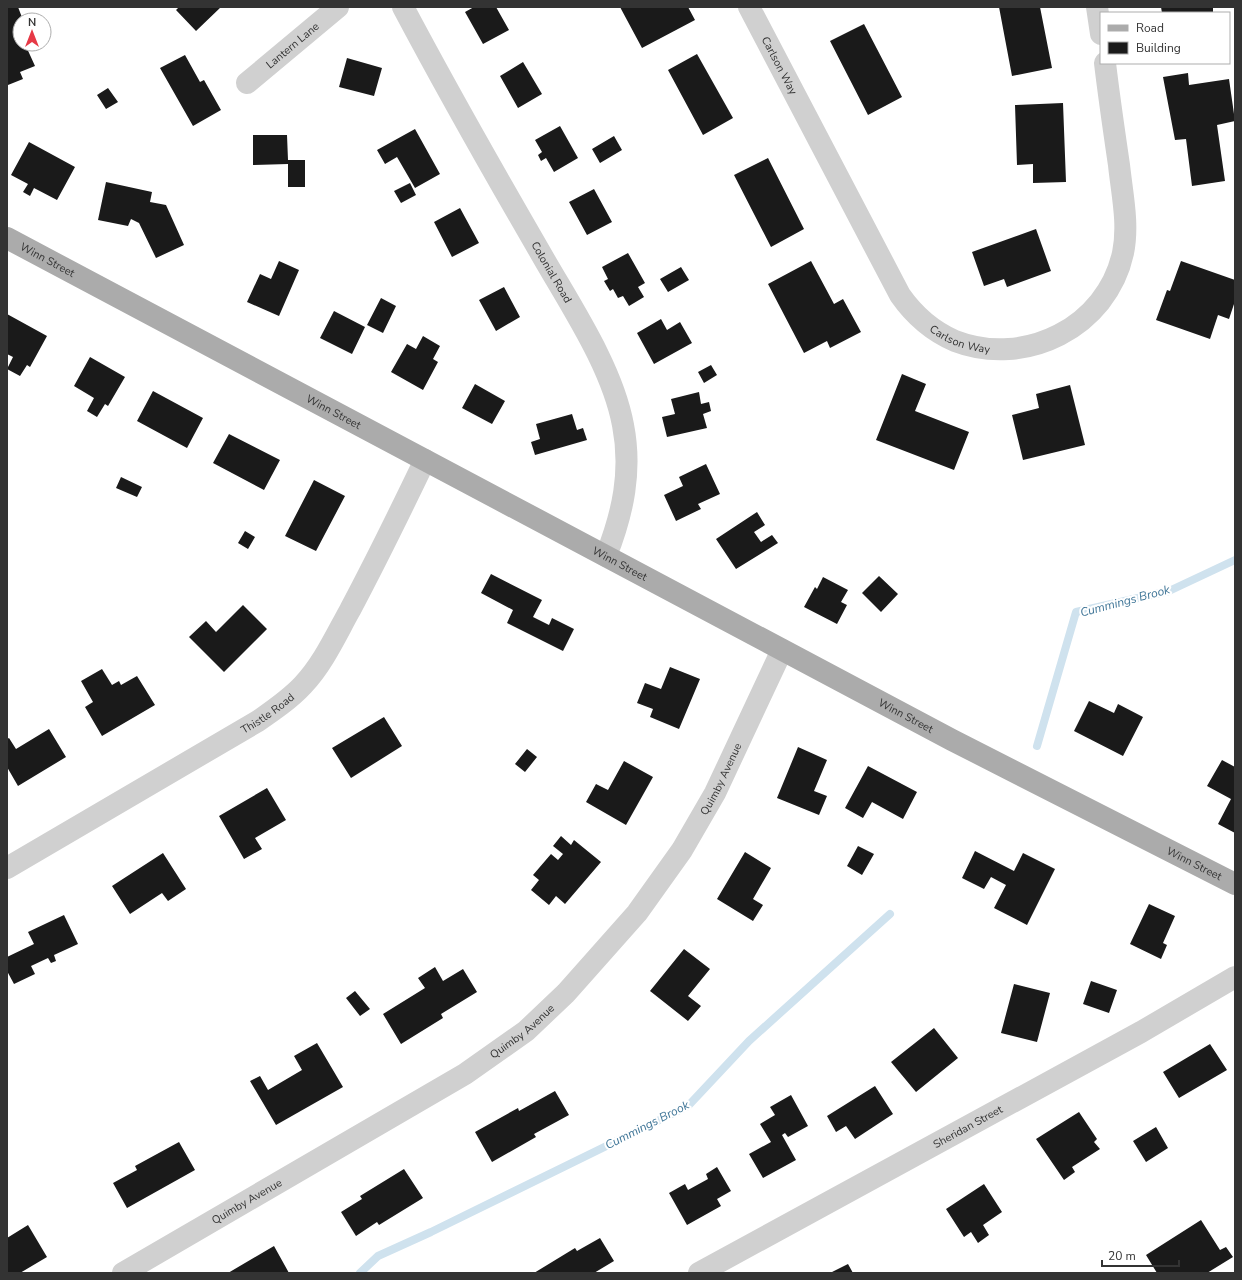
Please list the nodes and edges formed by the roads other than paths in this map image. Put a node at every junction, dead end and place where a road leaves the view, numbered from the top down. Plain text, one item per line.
1 (338, 7) edge
2 (404, 7) edge
3 (749, 7) edge
4 (1097, 7) edge
5 (1100, 27) edge
6 (1105, 64) edge
7 (247, 83) dead end
8 (7, 238) edge
9 (425, 460) junction
10 (606, 556) junction
11 (782, 650) junction
12 (7, 868) edge
13 (1235, 884) edge
14 (1235, 977) edge
15 (123, 1273) edge
16 (699, 1273) edge

1 - 7 street, Lantern Lane
2 - 10 street, Colonial Road
3 - 6 street, Carlson Way
4 - 5 street
8 - 9 main road, Winn Street
9 - 10 main road, Winn Street
9 - 12 street, Thistle Road
10 - 11 main road, Winn Street
11 - 13 main road, Winn Street
11 - 15 street, Quimby Avenue
14 - 16 street, Sheridan Street

